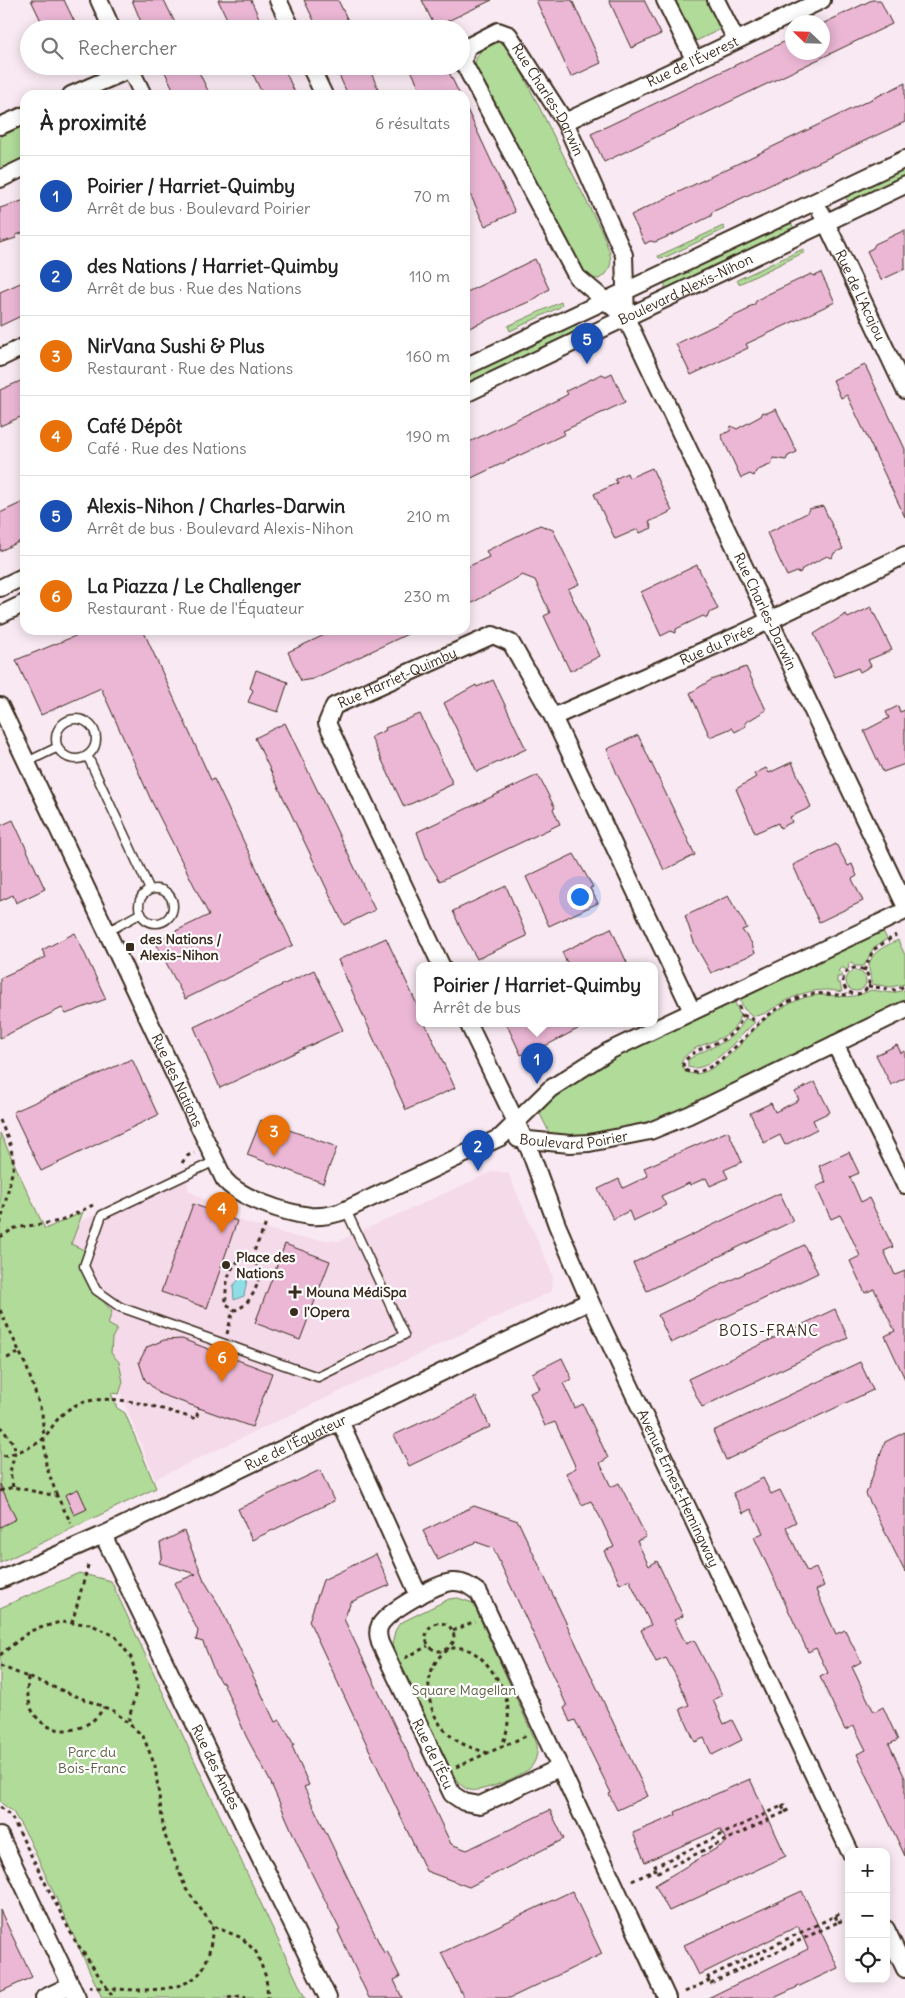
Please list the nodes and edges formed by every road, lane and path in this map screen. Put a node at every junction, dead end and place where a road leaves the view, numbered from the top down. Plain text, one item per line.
1 (99, 0) edge
2 (278, 0) edge
3 (665, 0) edge
4 (716, 0) edge
5 (822, 0) edge
6 (108, 20) edge
7 (288, 20) edge
8 (736, 40) junction
9 (470, 45) edge
10 (694, 59) junction
11 (115, 75) edge
12 (133, 75) edge
13 (314, 75) edge
14 (470, 75) edge
15 (82, 90) edge
16 (141, 90) edge
17 (322, 90) edge
18 (20, 117) edge
19 (565, 122) junction
20 (0, 126) edge
21 (905, 159) edge
22 (20, 169) edge
23 (0, 179) edge
24 (905, 185) edge
25 (816, 201) junction
26 (826, 222) junction
27 (625, 291) junction
28 (605, 300) junction
29 (626, 318) junction
30 (20, 348) edge
31 (0, 358) edge
32 (470, 364) edge
33 (905, 390) edge
34 (470, 392) edge
35 (905, 555) edge
36 (20, 578) edge
37 (0, 588) edge
38 (20, 605) edge
39 (0, 615) edge
40 (770, 620) junction
41 (0, 706) edge
42 (553, 717) junction
43 (58, 747) junction
44 (88, 757) junction
45 (27, 762) junction
46 (150, 890) junction
47 (905, 905) edge
48 (905, 911) edge
49 (141, 913) junction
50 (107, 932) junction
51 (896, 936) dead end
52 (440, 962) edge
53 (864, 971) junction
54 (868, 986) junction
55 (905, 986) edge
56 (850, 993) junction
57 (736, 999) dead end
58 (905, 1010) edge
59 (692, 1011) junction
60 (743, 1015) junction
61 (759, 1022) junction
62 (470, 1027) edge
63 (836, 1044) junction
64 (0, 1120) edge
65 (517, 1122) junction
66 (501, 1137) junction
67 (525, 1140) junction
68 (188, 1156) dead end
69 (215, 1161) junction
70 (181, 1164) dead end
71 (905, 1185) edge
72 (95, 1204) dead end
73 (346, 1210) junction
74 (266, 1224) dead end
75 (0, 1226) edge
76 (0, 1236) edge
77 (251, 1258) junction
78 (590, 1301) junction
79 (0, 1310) edge
80 (233, 1310) junction
81 (230, 1328) dead end
82 (20, 1353) junction
83 (7, 1358) dead end
84 (200, 1408) dead end
85 (340, 1421) junction
86 (0, 1426) edge
87 (43, 1438) junction
88 (15, 1453) junction
89 (0, 1457) edge
90 (12, 1488) junction
91 (0, 1491) edge
92 (57, 1496) junction
93 (71, 1523) dead end
94 (103, 1535) junction
95 (89, 1562) dead end
96 (0, 1580) edge
97 (419, 1596) junction
98 (489, 1615) junction
99 (72, 1623) junction
100 (453, 1631) junction
101 (428, 1646) junction
102 (446, 1650) junction
103 (0, 1655) edge
104 (0, 1666) edge
105 (391, 1666) junction
106 (28, 1677) junction
107 (104, 1707) junction
108 (128, 1723) junction
109 (541, 1729) junction
110 (500, 1747) junction
111 (488, 1753) junction
112 (559, 1768) junction
113 (442, 1774) junction
114 (789, 1803) dead end
115 (782, 1806) junction
116 (0, 1807) edge
117 (791, 1808) dead end
118 (785, 1812) junction
119 (0, 1836) edge
120 (848, 1848) edge
121 (657, 1869) junction
122 (632, 1881) dead end
123 (841, 1913) dead end
124 (835, 1916) junction
125 (844, 1920) dead end
126 (838, 1922) junction
127 (213, 1926) junction
128 (890, 1936) edge
129 (904, 1962) edge
130 (710, 1980) junction
131 (108, 1988) junction
132 (74, 1991) edge
133 (685, 1992) dead end
134 (44, 1998) edge
135 (114, 1998) edge
136 (228, 1998) edge
137 (246, 1998) edge
138 (268, 1998) edge
139 (328, 1998) edge
140 (667, 1998) edge

1 - 6 street
2 - 7 street
3 - 10 street
4 - 8 street
5 - 8 street, Rue de l'Éverest
8 - 10 street, Rue de l'Éverest
9 - 19 street, Rue Charles-Darwin
10 - 19 street, Rue de l'Éverest
11 - 15 street
12 - 16 street
13 - 17 street
14 - 28 street, Rue Charles-Darwin
18 - 20 street
19 - 27 street, Rue Charles-Darwin
21 - 25 street, Boulevard Alexis-Nihon
22 - 23 street
24 - 26 street, Boulevard Alexis-Nihon
25 - 26 street, Rue de L'Acajou
25 - 27 street, Boulevard Alexis-Nihon
26 - 29 street, Boulevard Alexis-Nihon
26 - 33 street, Rue de L'Acajou
27 - 28 street, Boulevard Alexis-Nihon
27 - 29 street, Rue Charles-Darwin
28 - 29 street, Rue Charles-Darwin
28 - 32 street, Boulevard Alexis-Nihon
29 - 34 street, Boulevard Alexis-Nihon
29 - 40 street, Rue Charles-Darwin
30 - 31 street
35 - 40 street, Rue du Pirée
36 - 37 street
38 - 39 street
40 - 42 street, Rue du Pirée
40 - 47 street, Rue Charles-Darwin
41 - 45 street, Rue des Nations
42 - 52 street, Rue Harriet-Quimby
42 - 59 street, Rue Harriet-Quimby
43 - 44 lane
43 - 44 lane
43 - 45 lane
44 - 46 lane
45 - 50 street, Rue des Nations
46 - 49 lane
46 - 49 lane
48 - 59 street, Boulevard Poirier
49 - 50 lane
50 - 69 street, Rue des Nations
51 - 53 path
53 - 54 path
53 - 56 path
54 - 55 path
54 - 56 path
56 - 61 path
57 - 60 path
58 - 63 street, Boulevard Poirier
59 - 65 street, Boulevard Poirier
60 - 61 path
60 - 61 path
62 - 65 street
63 - 67 street, Boulevard Poirier
63 - 71 street
64 - 75 path
65 - 66 street, Boulevard Poirier
65 - 67 street, Avenue Ernest-Hemingway
66 - 67 street, Boulevard Poirier
66 - 73 street, Rue des Nations
67 - 78 street, Avenue Ernest-Hemingway
68 - 70 path
69 - 73 street, Rue des Nations
69 - 73 lane
72 - 76 path
74 - 77 path
77 - 80 path
77 - 80 path
78 - 85 street, Rue de l'Équateur
78 - 120 street, Avenue Ernest-Hemingway
79 - 82 path
80 - 81 path
82 - 83 path
82 - 87 path
84 - 87 path
85 - 94 street, Rue de l'Équateur
85 - 97 street
86 - 88 path
87 - 88 path
87 - 92 path
88 - 89 path
88 - 90 path
90 - 91 path
90 - 92 path
92 - 93 path
94 - 96 street, Rue de l'Équateur
94 - 139 street, Rue des Andes
95 - 99 path
97 - 98 street, Rue de l'Écu
97 - 105 street, Rue de l'Écu
98 - 100 path
98 - 109 street, Rue de l'Écu
99 - 103 path
99 - 108 path
100 - 101 path
100 - 102 path
101 - 102 path
101 - 105 path
102 - 110 path
102 - 111 path
104 - 106 path
105 - 113 street, Rue de l'Écu
106 - 107 path
106 - 107 path
107 - 108 path
108 - 127 path
109 - 110 path
109 - 112 street, Rue de l'Écu
110 - 111 path
111 - 113 path
112 - 113 street, Rue de l'Écu
112 - 140 street, Rue de l'Écu
114 - 115 path
115 - 118 path
115 - 121 path
116 - 131 path
117 - 118 path
118 - 121 path
119 - 132 street
121 - 122 path
123 - 124 path
124 - 126 path
124 - 130 path
125 - 126 path
126 - 130 path
127 - 131 path
127 - 138 path
128 - 129 street
130 - 133 path
131 - 132 path
131 - 135 path
132 - 134 street
136 - 137 path

